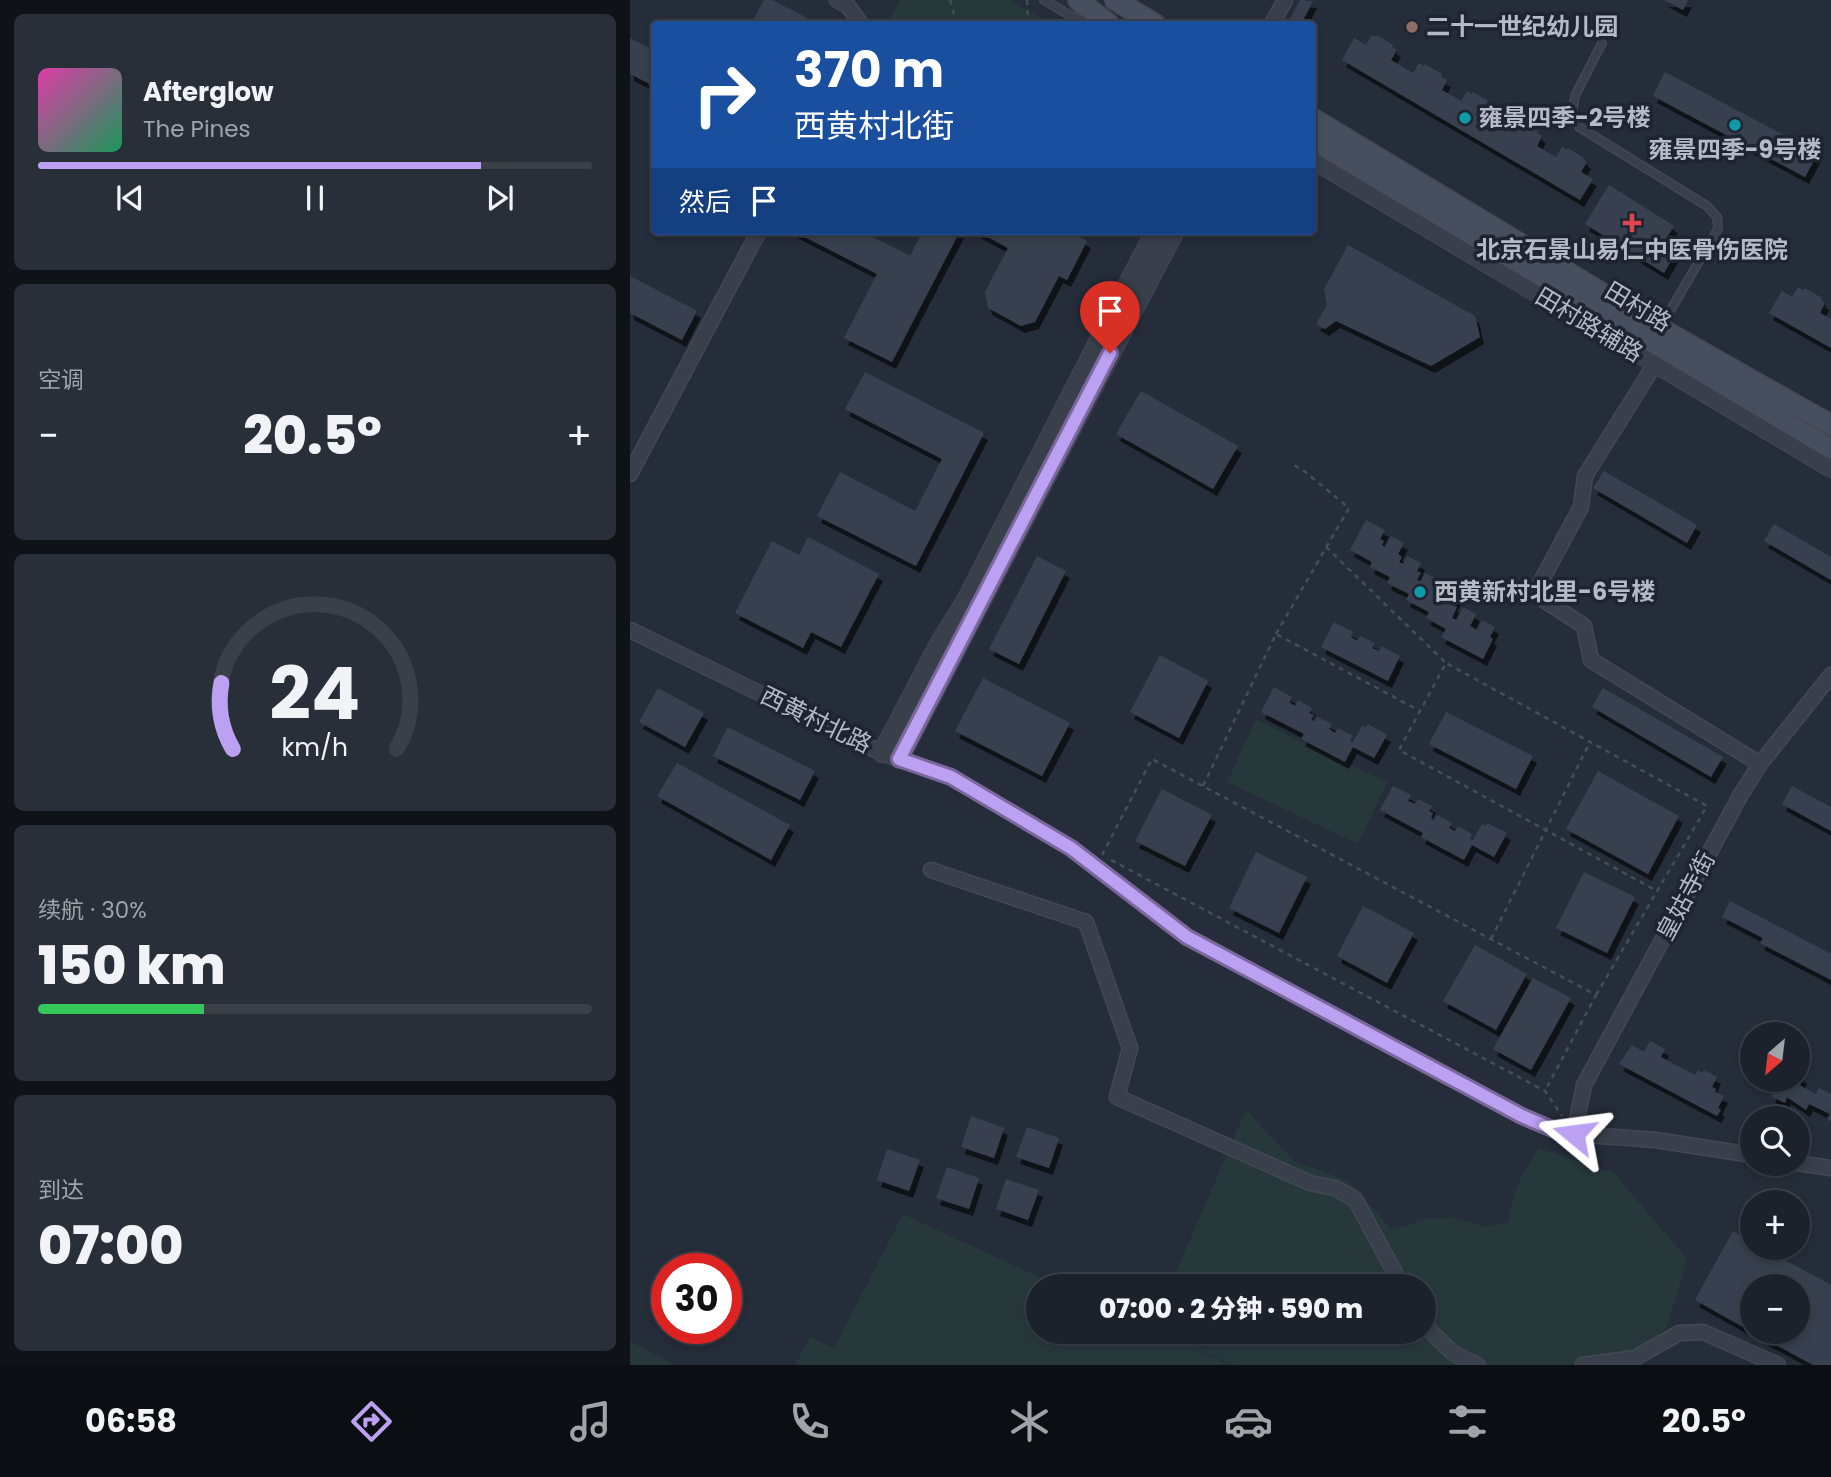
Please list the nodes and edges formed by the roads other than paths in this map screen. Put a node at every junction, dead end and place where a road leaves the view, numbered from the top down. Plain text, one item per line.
1 (838, 0) edge
2 (1044, 0) edge
3 (1078, 0) edge
4 (1115, 0) edge
5 (1285, 0) edge
6 (859, 21) edge
7 (1087, 21) edge
8 (1105, 21) edge
9 (1150, 21) edge
10 (1274, 21) edge
11 (1602, 43) dead end
12 (1316, 120) edge
13 (1316, 142) edge
14 (1316, 161) edge
15 (757, 235) edge
16 (1153, 235) edge
17 (1173, 235) edge
18 (1660, 328) junction
19 (1655, 364) junction
20 (1719, 392) junction
21 (1831, 425) edge
22 (1831, 449) edge
23 (1831, 468) edge
24 (630, 474) edge
25 (630, 631) edge
26 (1831, 674) edge
27 (891, 756) junction
28 (1760, 764) junction
29 (931, 870) dead end
30 (1574, 1134) junction
31 (1740, 1154) edge
32 (1810, 1165) edge
33 (1831, 1168) edge
34 (1396, 1274) edge
35 (1436, 1337) edge
36 (1477, 1365) edge
37 (1583, 1365) edge
38 (1778, 1365) edge

1 - 6 street
2 - 7 lane
3 - 8 main road
4 - 9 main road
5 - 10 street
11 - 18 lane
12 - 18 main road, 田村路
13 - 20 main road, 田村路
14 - 19 street, 田村路辅路
15 - 24 street
16 - 27 street
17 - 27 street
18 - 21 main road, 田村路
19 - 20 street, 田村路辅路
19 - 28 street
20 - 22 main road, 田村路
20 - 23 street, 田村路辅路
25 - 27 street, 西黄村北路
26 - 28 street, 皇姑寺街
27 - 30 street, 西黄村北路
28 - 30 street, 皇姑寺街
29 - 34 street
30 - 31 street, 西黄村北路
32 - 33 street
35 - 36 street
37 - 38 street

